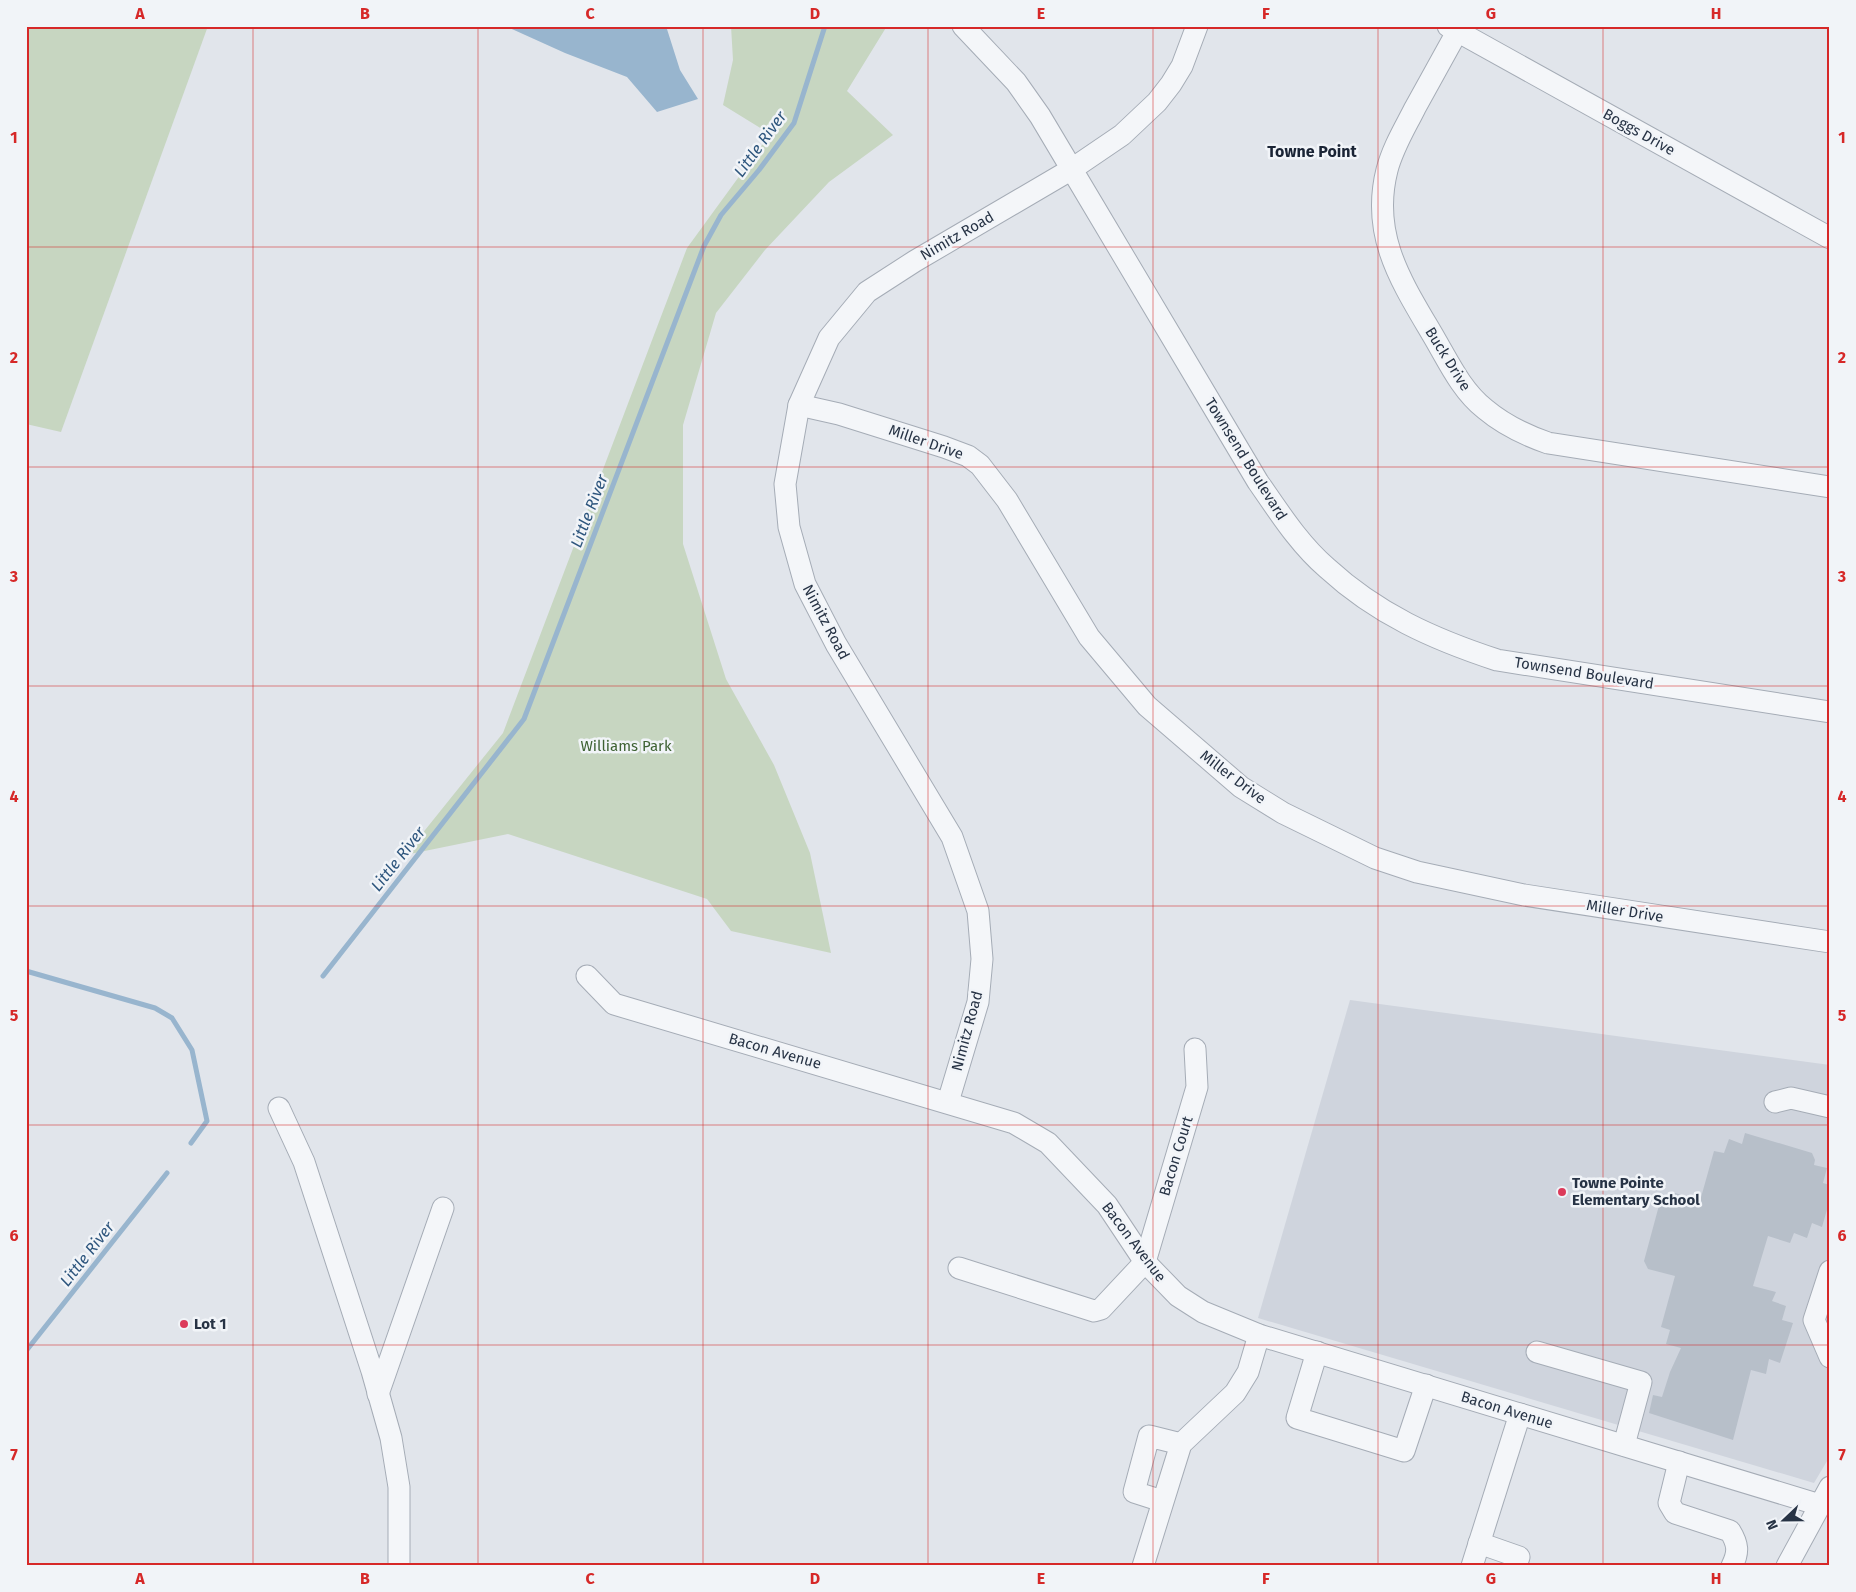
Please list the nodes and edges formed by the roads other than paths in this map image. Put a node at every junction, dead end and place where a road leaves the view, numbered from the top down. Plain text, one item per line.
1 (963, 26) edge
2 (1197, 26) edge
3 (1452, 29) edge
4 (1072, 169) junction
5 (1830, 238) edge
6 (799, 405) junction
7 (1830, 487) edge
8 (1830, 712) edge
9 (1830, 942) edge
10 (587, 976) dead end
11 (1196, 1049) dead end
12 (948, 1102) junction
13 (1775, 1102) dead end
14 (1830, 1107) edge
15 (279, 1108) dead end
16 (443, 1208) dead end
17 (1144, 1262) junction
18 (959, 1268) dead end
19 (1830, 1271) edge
20 (1260, 1335) junction
21 (1317, 1352) junction
22 (1537, 1352) dead end
23 (1830, 1357) edge
24 (1426, 1385) junction
25 (378, 1394) junction
26 (1520, 1414) junction
27 (1181, 1444) junction
28 (1624, 1445) junction
29 (1679, 1462) junction
30 (1825, 1496) edge
31 (1162, 1501) junction
32 (1480, 1544) junction
33 (399, 1566) edge
34 (1143, 1566) edge
35 (1472, 1566) edge
36 (1516, 1566) edge
37 (1732, 1566) edge
38 (1787, 1566) edge

1 - 4 street, Townsend Boulevard
2 - 4 street, Nimitz Road
3 - 5 street, Boggs Drive
3 - 7 street, Buck Drive
4 - 6 street, Nimitz Road
4 - 8 street, Townsend Boulevard
6 - 9 street, Miller Drive
6 - 12 street, Nimitz Road
10 - 12 street, Bacon Avenue
11 - 17 street, Bacon Court
12 - 17 street, Bacon Avenue
13 - 14 street
15 - 25 street
16 - 25 street
17 - 18 street
17 - 20 street, Bacon Avenue
19 - 23 street
20 - 21 street, Bacon Avenue
20 - 27 street
21 - 24 street, Bacon Avenue
21 - 24 street
22 - 28 street
24 - 26 street, Bacon Avenue
25 - 33 street
26 - 28 street, Bacon Avenue
26 - 32 street
27 - 31 street
27 - 31 street
28 - 29 street, Bacon Avenue
29 - 30 street, Bacon Avenue
29 - 37 street
30 - 38 street
31 - 34 street
32 - 35 street
32 - 36 street

